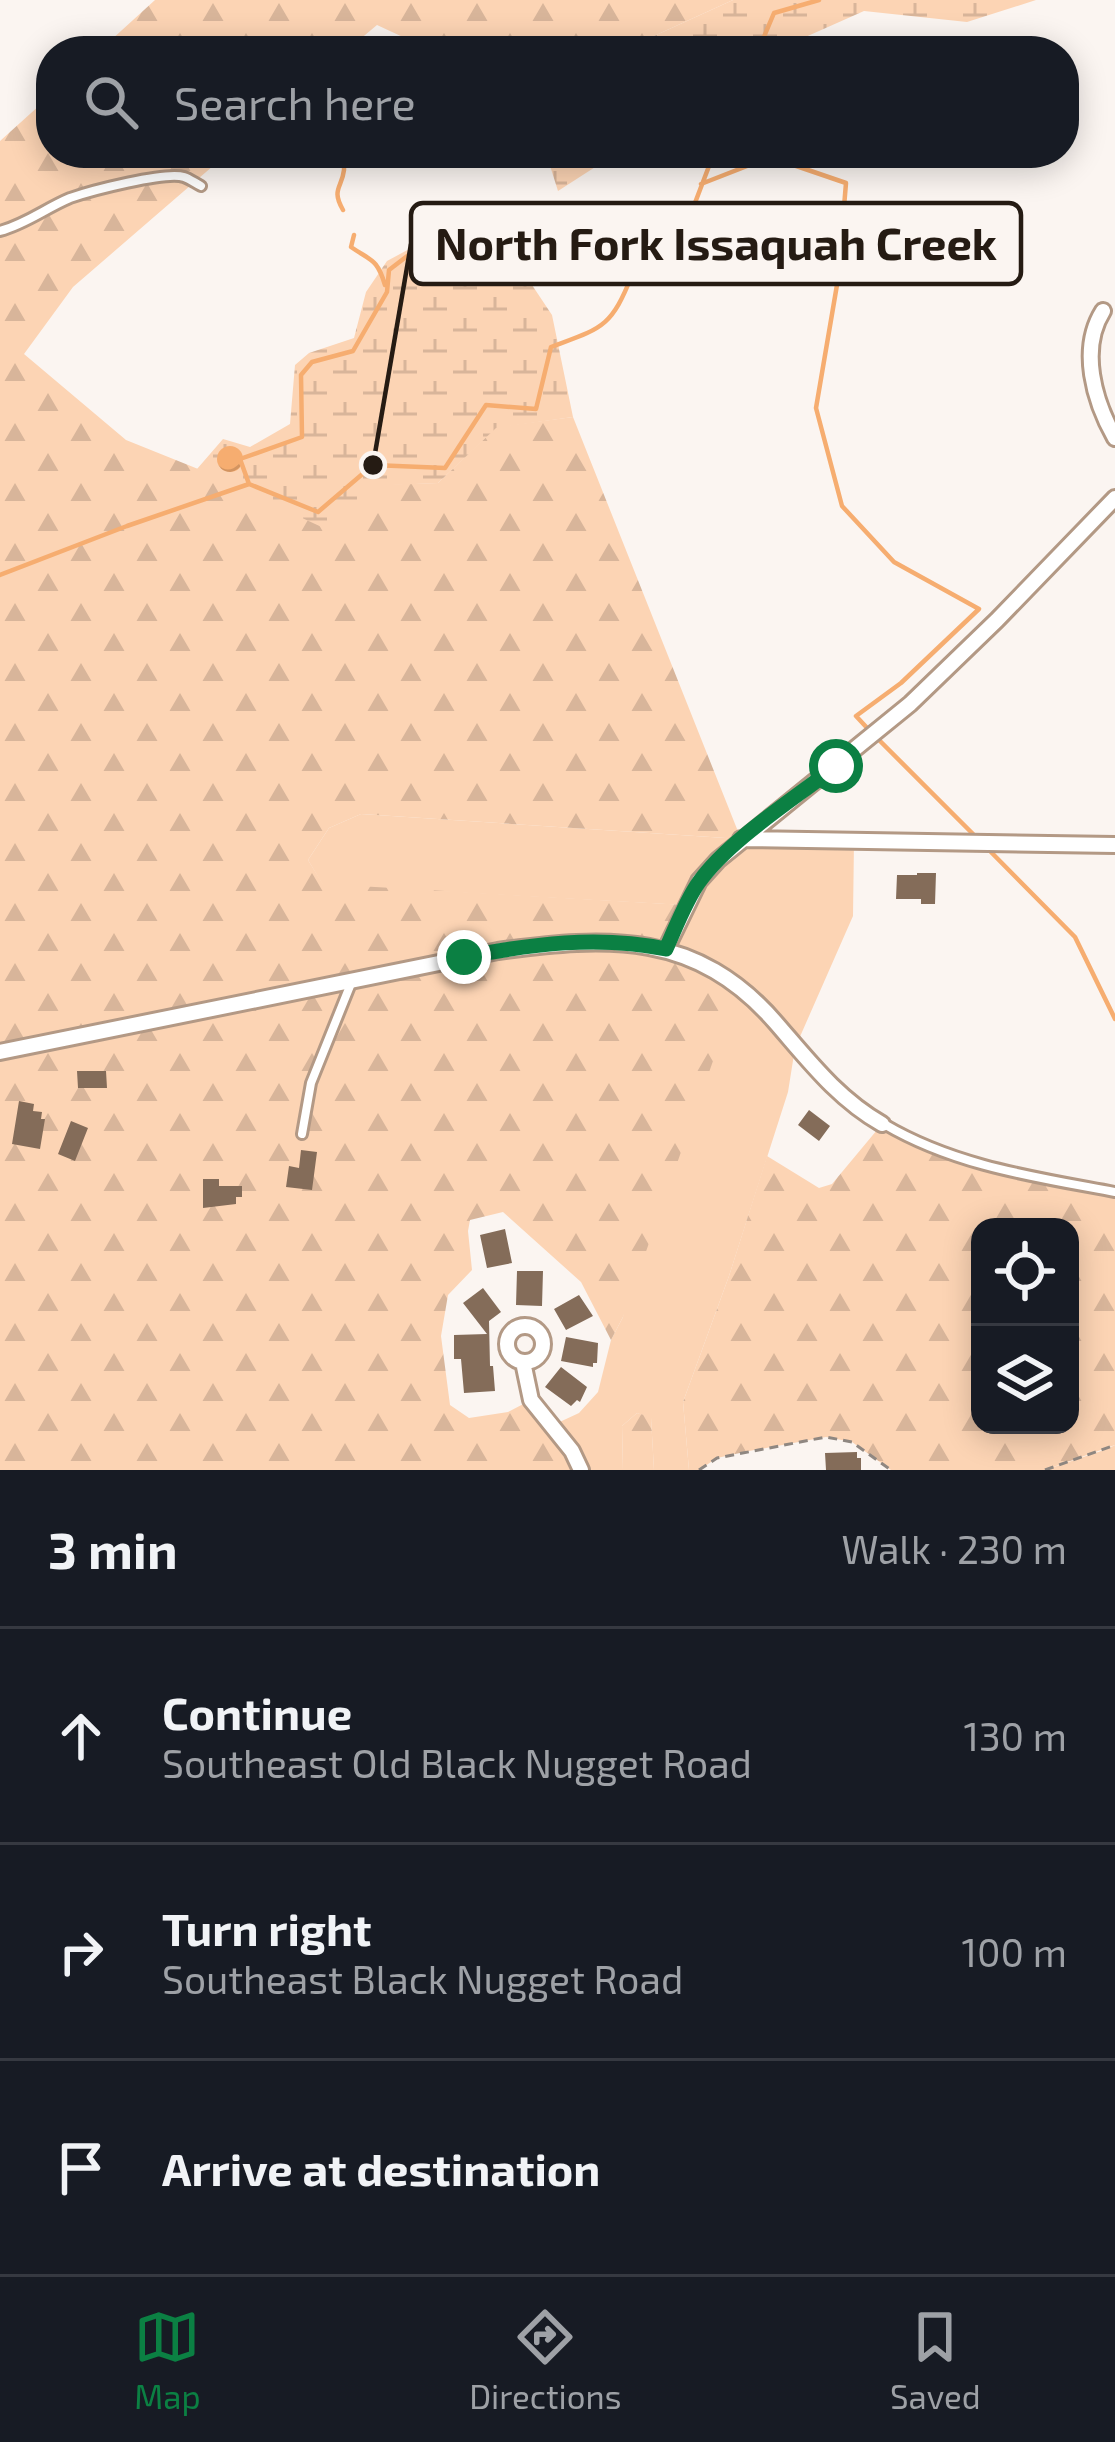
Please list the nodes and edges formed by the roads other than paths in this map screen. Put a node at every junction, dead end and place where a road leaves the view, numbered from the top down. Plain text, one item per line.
1 (201, 186) dead end
2 (0, 230) edge
3 (1103, 311) dead end
4 (1115, 438) edge
5 (1115, 498) edge
6 (741, 839) junction
7 (1115, 845) edge
8 (666, 949) junction
9 (353, 980) junction
10 (0, 1052) edge
11 (882, 1124) joint
12 (302, 1134) dead end
13 (1115, 1192) edge
14 (524, 1362) dead end
15 (581, 1470) edge

1 - 2 lane
3 - 4 street
5 - 6 street
6 - 7 street
6 - 8 street
8 - 9 street
8 - 11 street
9 - 10 street
9 - 12 lane
11 - 13 lane
14 - 15 street

